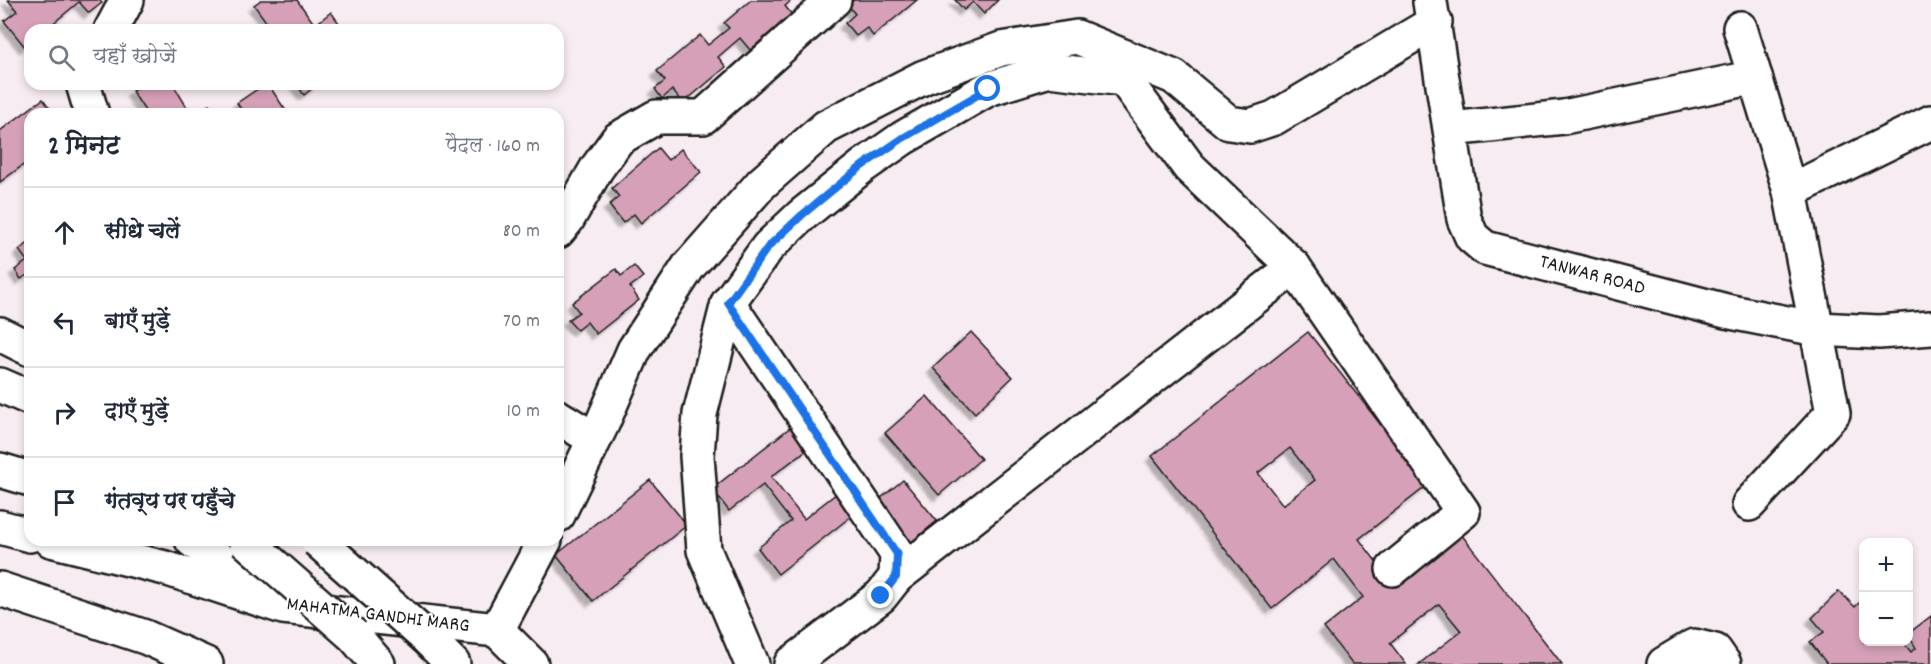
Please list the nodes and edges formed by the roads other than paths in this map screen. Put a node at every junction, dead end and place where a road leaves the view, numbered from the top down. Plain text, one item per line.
1 (127, 0) edge
2 (834, 0) edge
3 (1432, 11) edge
4 (114, 24) edge
5 (1740, 28) dead end
6 (1755, 77) junction
7 (85, 90) edge
8 (90, 108) edge
9 (1931, 122) edge
10 (1451, 129) junction
11 (1790, 191) junction
12 (564, 221) edge
13 (1294, 267) junction
14 (728, 303) junction
15 (1931, 328) edge
16 (1817, 329) junction
17 (0, 334) edge
18 (24, 346) edge
19 (0, 385) edge
20 (24, 395) edge
21 (564, 421) edge
22 (594, 439) junction
23 (0, 470) edge
24 (24, 477) edge
25 (564, 502) edge
26 (1749, 504) dead end
27 (0, 528) edge
28 (24, 534) edge
29 (76, 546) edge
30 (200, 546) edge
31 (252, 546) edge
32 (324, 546) edge
33 (542, 546) edge
34 (1393, 569) dead end
35 (896, 577) junction
36 (7, 596) edge
37 (283, 607) junction
38 (497, 630) junction
39 (206, 664) edge
40 (378, 664) edge
41 (453, 664) edge
42 (531, 664) edge
43 (752, 664) edge
44 (791, 664) edge
45 (1664, 664) edge
46 (1724, 664) edge

1 - 4 street
2 - 12 street
3 - 10 street, TANWAR ROAD
3 - 22 street
5 - 6 street
6 - 10 street
6 - 11 street
7 - 8 street
9 - 11 street
10 - 16 street, TANWAR ROAD
11 - 16 street
13 - 14 street
13 - 34 street
13 - 35 street
14 - 35 street
14 - 43 street
15 - 16 street, TANWAR ROAD
16 - 26 street
17 - 18 street
19 - 20 street
21 - 22 street
22 - 25 street
23 - 24 street
27 - 28 street
29 - 37 street, MAHATMA GANDHI MARG
30 - 37 street
31 - 40 street, bridge
32 - 41 street, bridge
33 - 38 street
35 - 44 street
36 - 39 street
37 - 38 street, MAHATMA GANDHI MARG
38 - 42 street
45 - 46 street

